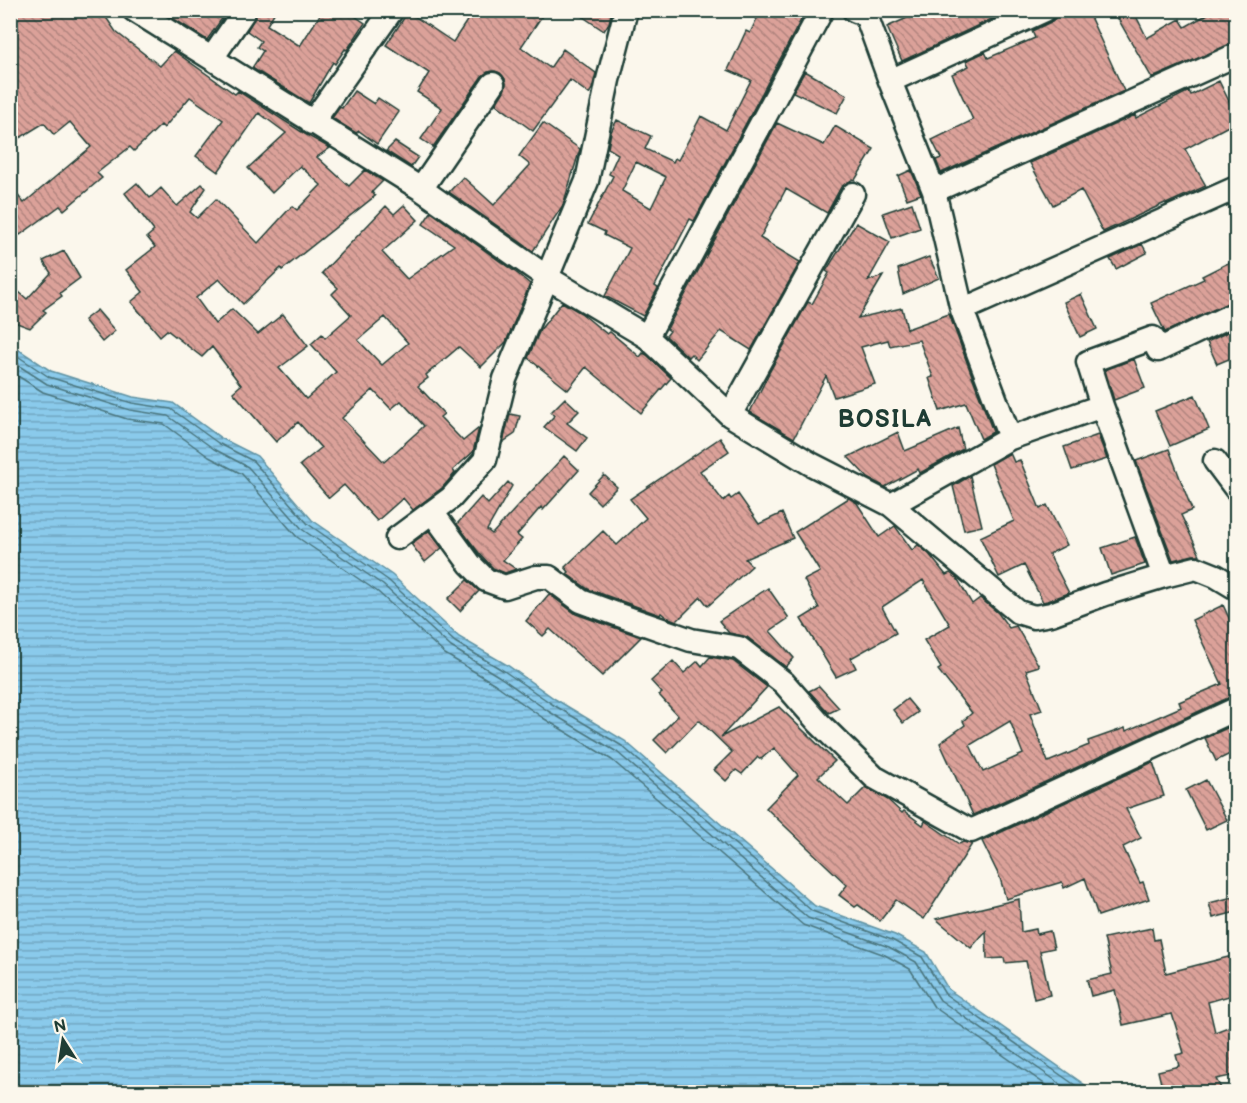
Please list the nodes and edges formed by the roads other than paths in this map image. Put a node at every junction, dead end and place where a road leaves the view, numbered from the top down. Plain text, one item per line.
1 (134, 10) edge
2 (245, 10) edge
3 (392, 10) edge
4 (626, 10) edge
5 (822, 10) edge
6 (854, 10) edge
7 (1046, 10) edge
8 (1236, 55) edge
9 (212, 58) junction
10 (890, 81) junction
11 (493, 84) dead end
12 (312, 123) junction
13 (1236, 188) edge
14 (421, 189) junction
15 (934, 191) junction
16 (853, 194) dead end
17 (548, 278) junction
18 (962, 310) junction
19 (1236, 313) edge
20 (647, 336) junction
21 (1102, 406) junction
22 (730, 415) junction
23 (1010, 438) junction
24 (1215, 461) dead end
25 (1236, 489) edge
26 (891, 505) junction
27 (432, 512) junction
28 (397, 538) dead end
29 (1164, 576) junction
30 (1236, 588) edge
31 (1236, 709) edge

1 - 9 street
2 - 9 street
3 - 12 street
4 - 17 street
5 - 20 street
6 - 10 street
7 - 10 street
8 - 15 street
9 - 12 street
10 - 15 street
11 - 14 street
12 - 14 street
13 - 18 street
14 - 17 street
15 - 18 street
16 - 22 street
17 - 20 street
17 - 27 street
18 - 23 street
19 - 21 street
20 - 22 street
21 - 23 street
21 - 29 street
22 - 26 street
23 - 26 street
24 - 25 street
26 - 29 street
27 - 28 street
27 - 31 street
29 - 30 street

